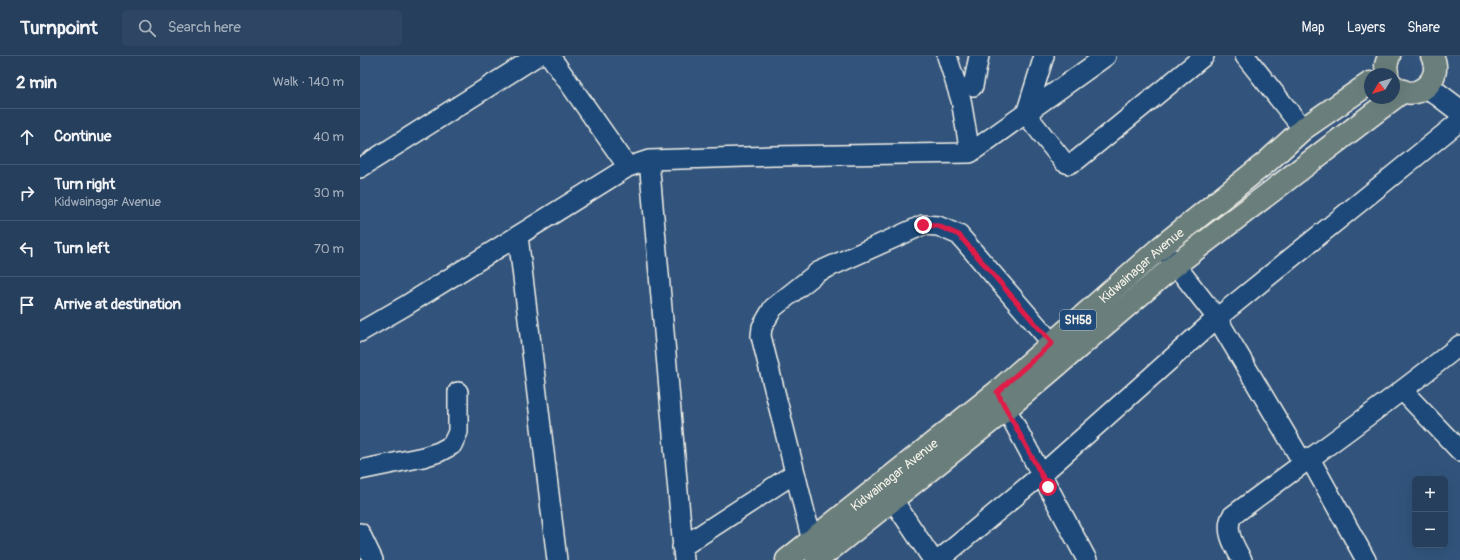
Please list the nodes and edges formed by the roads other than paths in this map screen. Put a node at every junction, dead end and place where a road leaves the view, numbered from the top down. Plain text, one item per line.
1 (537, 56) edge
2 (550, 56) edge
3 (947, 56) edge
4 (978, 56) edge
5 (1044, 56) edge
6 (1106, 56) edge
7 (1204, 56) edge
8 (1245, 56) edge
9 (1436, 67) edge
10 (1400, 84) edge
11 (973, 86) dead end
12 (1364, 91) edge
13 (1364, 97) edge
14 (1460, 111) edge
15 (1026, 114) junction
16 (1460, 121) edge
17 (1303, 129) junction
18 (970, 153) junction
19 (649, 160) junction
20 (628, 167) junction
21 (360, 168) edge
22 (518, 236) junction
23 (1161, 246) junction
24 (1175, 265) junction
25 (1217, 318) junction
26 (360, 332) edge
27 (1052, 343) junction
28 (1460, 345) edge
29 (1403, 391) junction
30 (458, 392) dead end
31 (1002, 400) junction
32 (1460, 451) edge
33 (1306, 460) junction
34 (360, 470) edge
35 (795, 473) junction
36 (1041, 475) junction
37 (888, 492) junction
38 (360, 533) edge
39 (814, 550) edge
40 (683, 554) edge
41 (373, 560) edge
42 (557, 560) edge
43 (787, 560) edge
44 (933, 560) edge
45 (939, 560) edge
46 (1086, 560) edge
47 (1242, 560) edge
48 (1366, 560) edge

1 - 21 street
2 - 20 street
3 - 18 street
4 - 11 street
5 - 15 street
6 - 15 street
7 - 15 street
8 - 17 street
9 - 10 main road, SH58
9 - 14 street
12 - 17 main road, Kidwainagar Avenue / SH58
13 - 24 main road, Kidwainagar Avenue / SH58
15 - 18 street
16 - 25 street
17 - 23 main road, Kidwainagar Avenue / SH58
18 - 19 street
19 - 20 street
19 - 40 street
20 - 22 street
22 - 26 street
22 - 42 street
23 - 24 street
23 - 27 main road, Kidwainagar Avenue / SH58
24 - 25 street
24 - 31 main road, Kidwainagar Avenue / SH58
25 - 33 street
25 - 36 street
27 - 31 main road, Kidwainagar Avenue / SH58
27 - 35 street
28 - 29 street
29 - 32 street
29 - 33 street
30 - 34 street
31 - 36 street
31 - 37 main road, Kidwainagar Avenue / SH58
33 - 47 street
33 - 48 street
35 - 39 street
35 - 40 street
36 - 45 street
36 - 46 street
37 - 39 main road, Kidwainagar Avenue / SH58
37 - 44 street
38 - 41 street
39 - 43 main road, Kidwainagar Avenue / SH58

